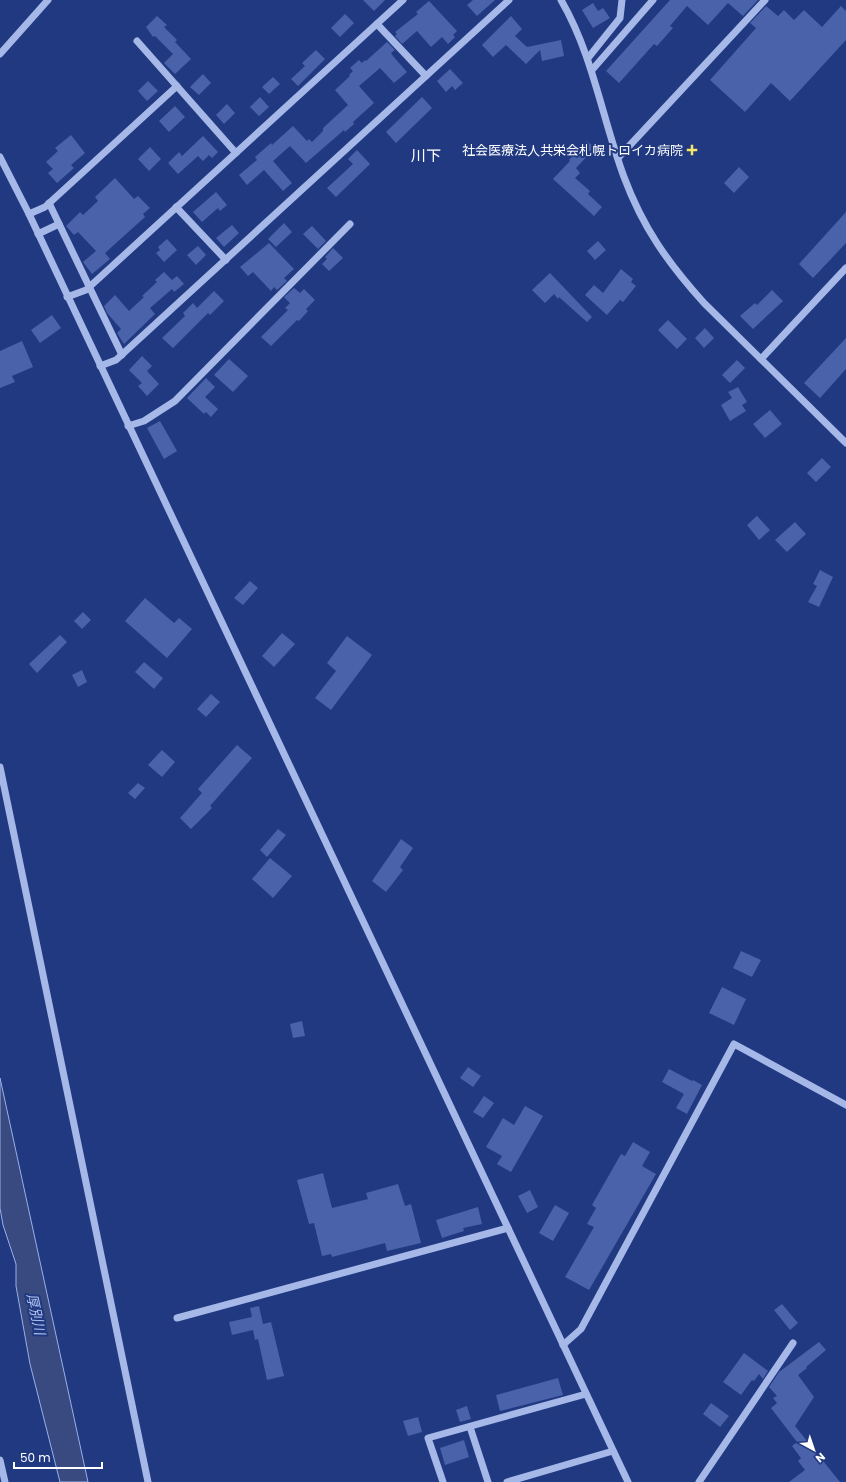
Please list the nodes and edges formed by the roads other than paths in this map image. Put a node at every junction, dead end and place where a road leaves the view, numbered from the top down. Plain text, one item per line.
1 (48, 0) edge
2 (403, 0) edge
3 (509, 0) edge
4 (561, 0) edge
5 (622, 0) edge
6 (653, 0) edge
7 (765, 0) edge
8 (377, 24) junction
9 (137, 41) dead end
10 (0, 54) edge
11 (588, 58) junction
12 (592, 70) junction
13 (426, 76) junction
14 (177, 86) junction
15 (236, 152) junction
16 (0, 157) edge
17 (618, 158) junction
18 (49, 203) junction
19 (176, 207) junction
20 (29, 214) junction
21 (59, 224) junction
22 (350, 224) dead end
23 (38, 234) junction
24 (226, 260) junction
25 (846, 268) edge
26 (89, 287) junction
27 (68, 297) junction
28 (122, 355) junction
29 (761, 359) junction
30 (100, 366) junction
31 (128, 426) junction
32 (846, 443) edge
33 (0, 767) edge
34 (846, 1105) edge
35 (508, 1228) junction
36 (177, 1318) dead end
37 (793, 1343) dead end
38 (563, 1345) junction
39 (586, 1394) junction
40 (470, 1427) junction
41 (613, 1451) junction
42 (0, 1460) edge
43 (5, 1482) edge
44 (148, 1482) edge
45 (443, 1482) edge
46 (488, 1482) edge
47 (507, 1482) edge
48 (628, 1482) edge
49 (699, 1482) edge

1 - 10 street
2 - 8 street
3 - 13 street
4 - 11 street
5 - 11 street
6 - 12 street
7 - 17 street
8 - 13 street
8 - 15 street
9 - 14 street
11 - 12 street
12 - 17 street
13 - 24 street
14 - 15 street
14 - 18 street
15 - 19 street
16 - 20 street
17 - 29 street
18 - 20 street
18 - 21 street
19 - 24 street
19 - 26 street
20 - 23 street
21 - 23 street
21 - 26 street
22 - 31 street
23 - 27 street
24 - 28 street
25 - 29 street
26 - 27 street
26 - 28 street
27 - 30 street
28 - 30 street
29 - 32 street
30 - 31 street
31 - 35 street
33 - 44 street
34 - 38 street
35 - 36 street
35 - 38 street
37 - 49 street
38 - 39 street
39 - 40 street
39 - 41 street
40 - 45 street
40 - 46 street
41 - 47 street
41 - 48 street
42 - 43 street

